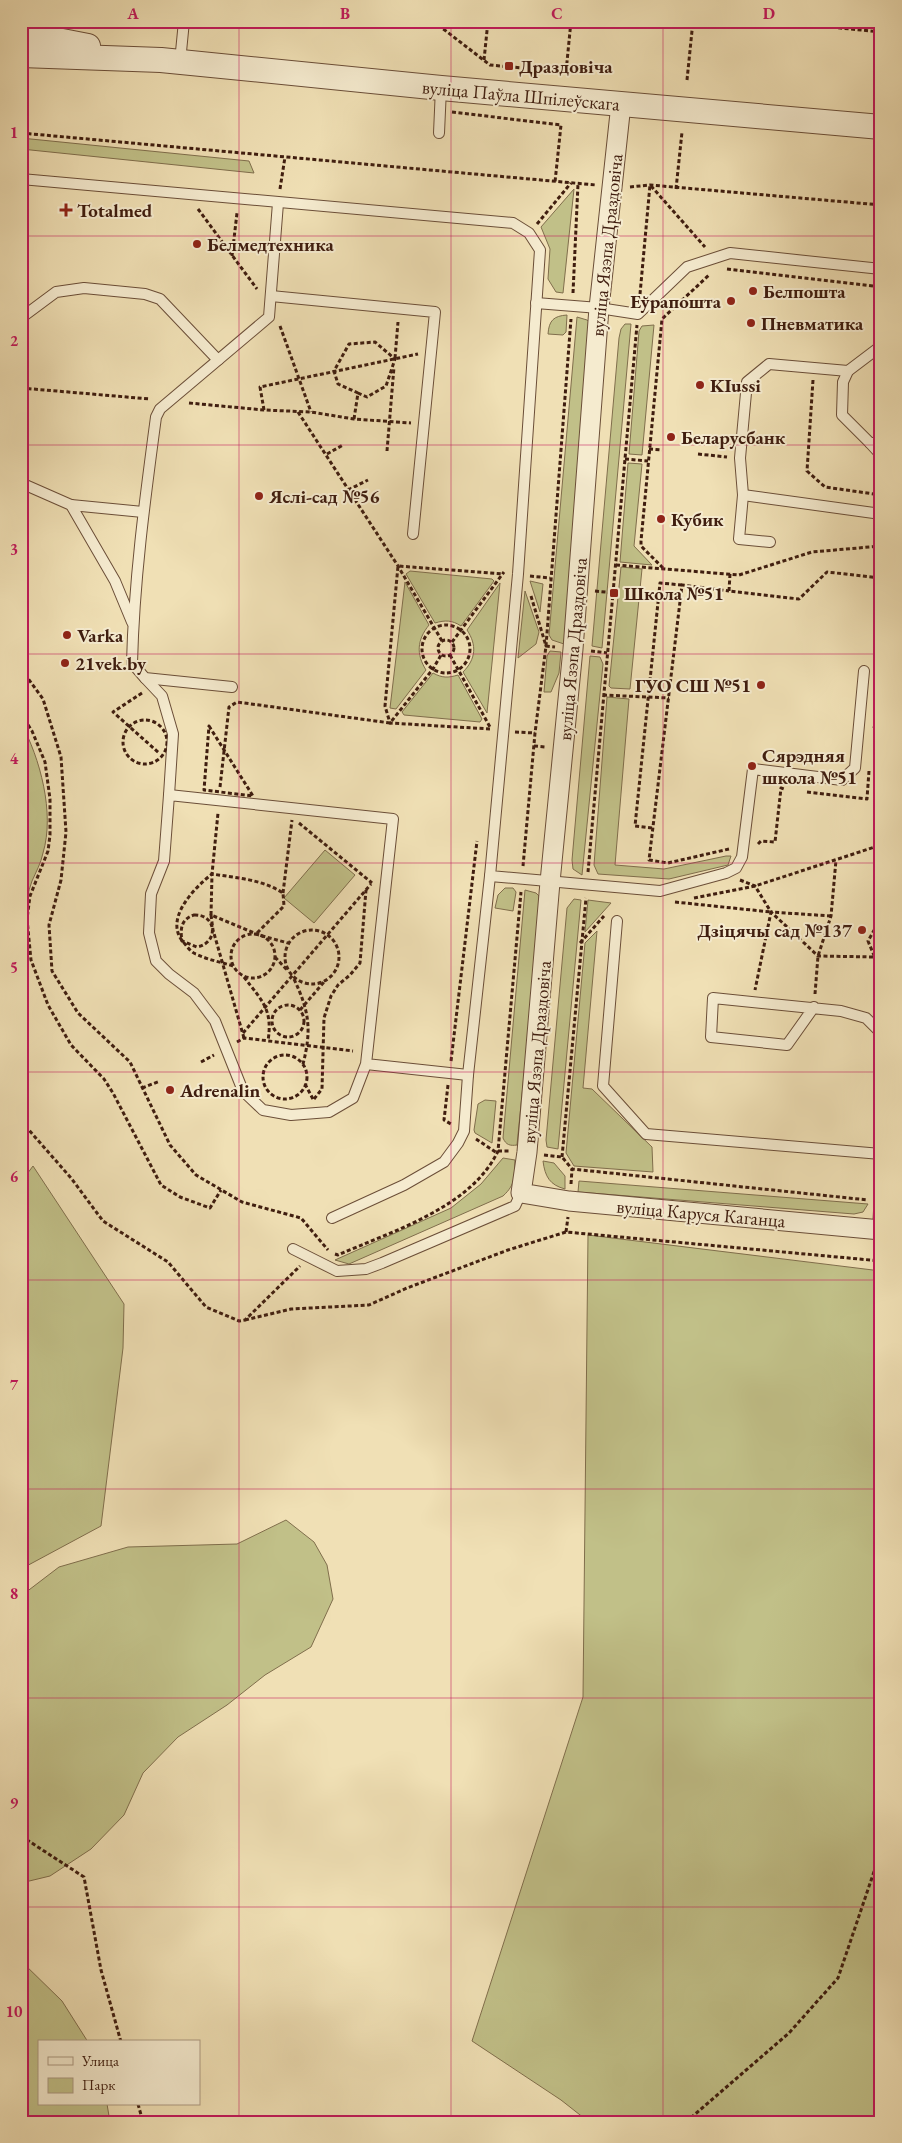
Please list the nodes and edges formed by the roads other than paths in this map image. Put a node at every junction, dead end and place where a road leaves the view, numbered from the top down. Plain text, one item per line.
1 (184, 21) edge
2 (21, 33) edge
3 (21, 55) edge
4 (171, 61) junction
5 (441, 99) junction
6 (620, 104) junction
7 (881, 127) edge
8 (438, 133) dead end
9 (21, 179) edge
10 (278, 204) junction
11 (881, 269) edge
12 (271, 296) junction
13 (536, 303) junction
14 (599, 308) junction
15 (21, 318) edge
16 (881, 346) edge
17 (218, 360) junction
18 (848, 371) junction
19 (870, 442) junction
20 (881, 443) edge
21 (881, 456) edge
22 (21, 483) edge
23 (743, 495) junction
24 (71, 505) junction
25 (143, 512) junction
26 (881, 514) edge
27 (413, 534) dead end
28 (770, 542) dead end
29 (133, 623) junction
30 (864, 670) dead end
31 (145, 678) junction
32 (232, 687) dead end
33 (169, 795) junction
34 (490, 876) junction
35 (550, 882) junction
36 (617, 921) dead end
37 (814, 1007) junction
38 (881, 1033) edge
39 (366, 1064) junction
40 (468, 1075) junction
41 (881, 1154) edge
42 (881, 1173) edge
43 (521, 1193) junction
44 (332, 1218) dead end
45 (879, 1230) edge
46 (293, 1248) dead end

1 - 4 lane
2 - 4 street, вуліца Паўла Шпілеўскага
3 - 4 street, вуліца Паўла Шпілеўскага
4 - 5 street, вуліца Паўла Шпілеўскага
5 - 6 street, вуліца Паўла Шпілеўскага
5 - 8 lane
6 - 7 street, вуліца Паўла Шпілеўскага
6 - 14 street, вуліца Язэпа Драздовіча
9 - 10 lane
10 - 12 lane
10 - 13 lane
11 - 14 lane
12 - 17 lane
12 - 27 lane
13 - 14 lane
13 - 34 lane
14 - 35 street, вуліца Язэпа Драздовіча
15 - 17 lane
16 - 18 lane
17 - 25 lane
18 - 19 lane
18 - 23 lane
19 - 20 lane
19 - 21 lane
22 - 24 lane
23 - 26 lane
23 - 28 lane
24 - 25 lane
24 - 29 lane
25 - 29 lane
29 - 31 lane
30 - 35 lane
31 - 32 lane
31 - 33 lane
33 - 39 lane
33 - 39 lane
34 - 35 lane
34 - 40 lane
35 - 43 street, вуліца Язэпа Драздовіча
36 - 41 lane
37 - 37 lane
37 - 38 lane
39 - 40 lane
40 - 44 lane
42 - 45 lane
43 - 45 street, вуліца Каруся Каганца
43 - 46 lane

